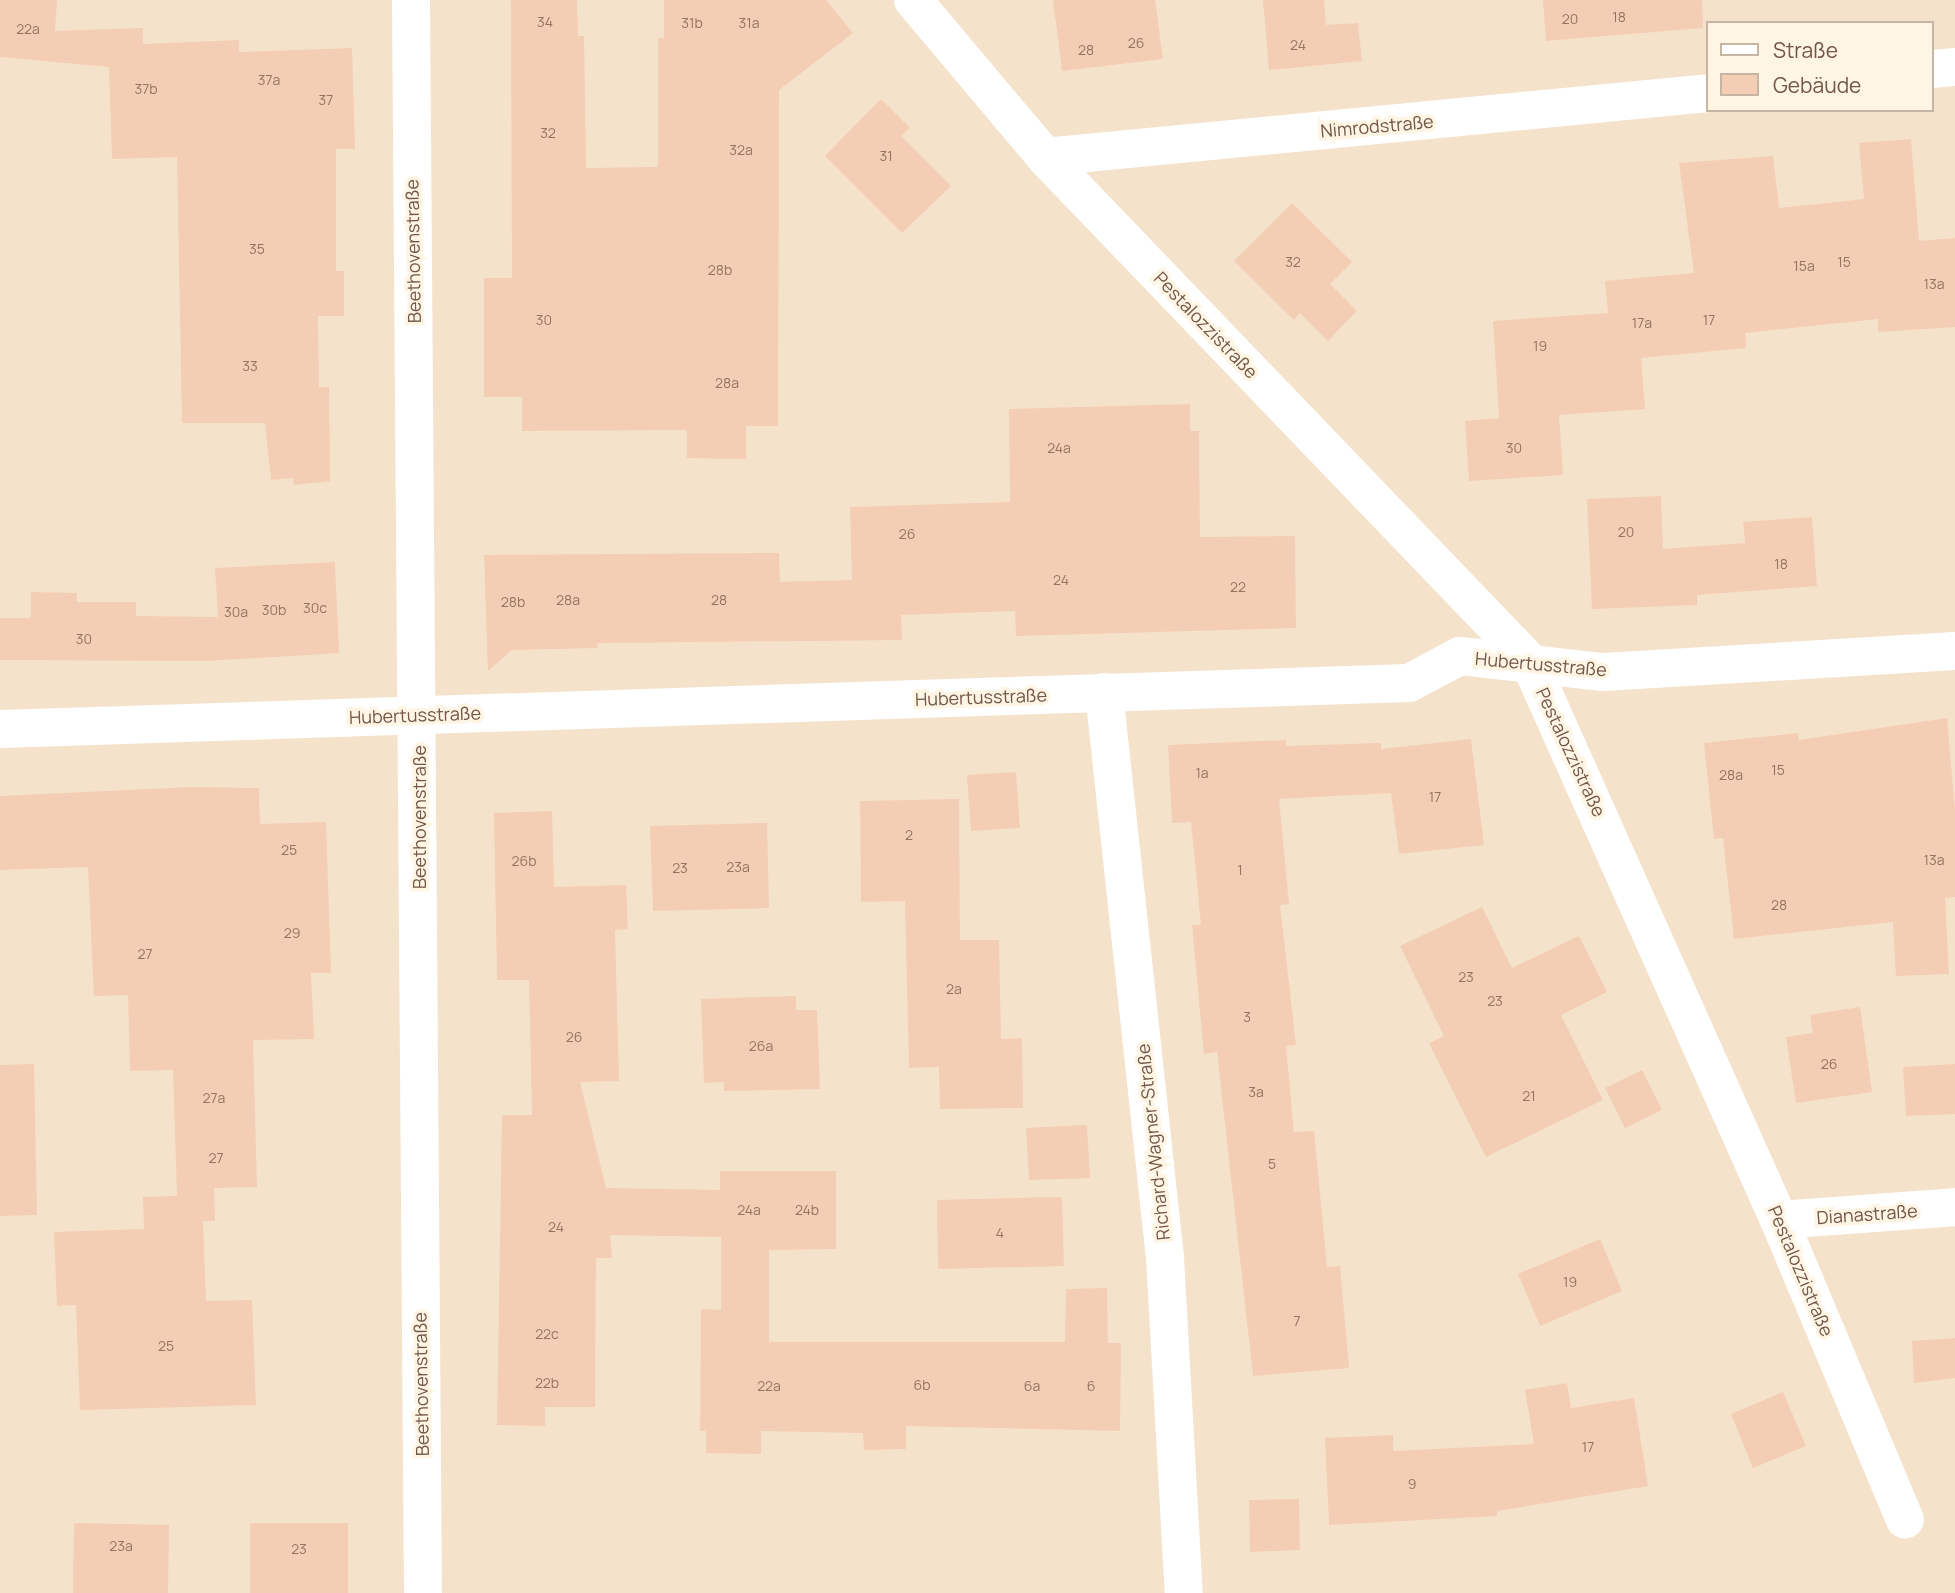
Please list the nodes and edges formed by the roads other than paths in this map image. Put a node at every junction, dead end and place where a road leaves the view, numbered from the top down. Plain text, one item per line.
1 (411, 0) edge
2 (913, 0) edge
3 (1955, 67) edge
4 (1934, 69) edge
5 (1706, 93) edge
6 (1045, 157) junction
7 (1955, 651) edge
8 (1529, 661) junction
9 (1104, 692) junction
10 (418, 715) junction
11 (0, 729) edge
12 (1955, 1207) edge
13 (1779, 1220) junction
14 (1905, 1520) dead end
15 (423, 1593) edge
16 (1184, 1593) edge

1 - 10 street, Beethovenstraße
2 - 6 street, Pestalozzistraße
3 - 4 street
5 - 6 street, Nimrodstraße
6 - 8 street, Pestalozzistraße
7 - 8 street, Hubertusstraße
8 - 9 street, Hubertusstraße
8 - 13 street, Pestalozzistraße
9 - 10 street, Hubertusstraße
9 - 16 street, Richard-Wagner-Straße
10 - 11 street, Hubertusstraße
10 - 15 street, Beethovenstraße
12 - 13 street, Dianastraße
13 - 14 street, Pestalozzistraße

